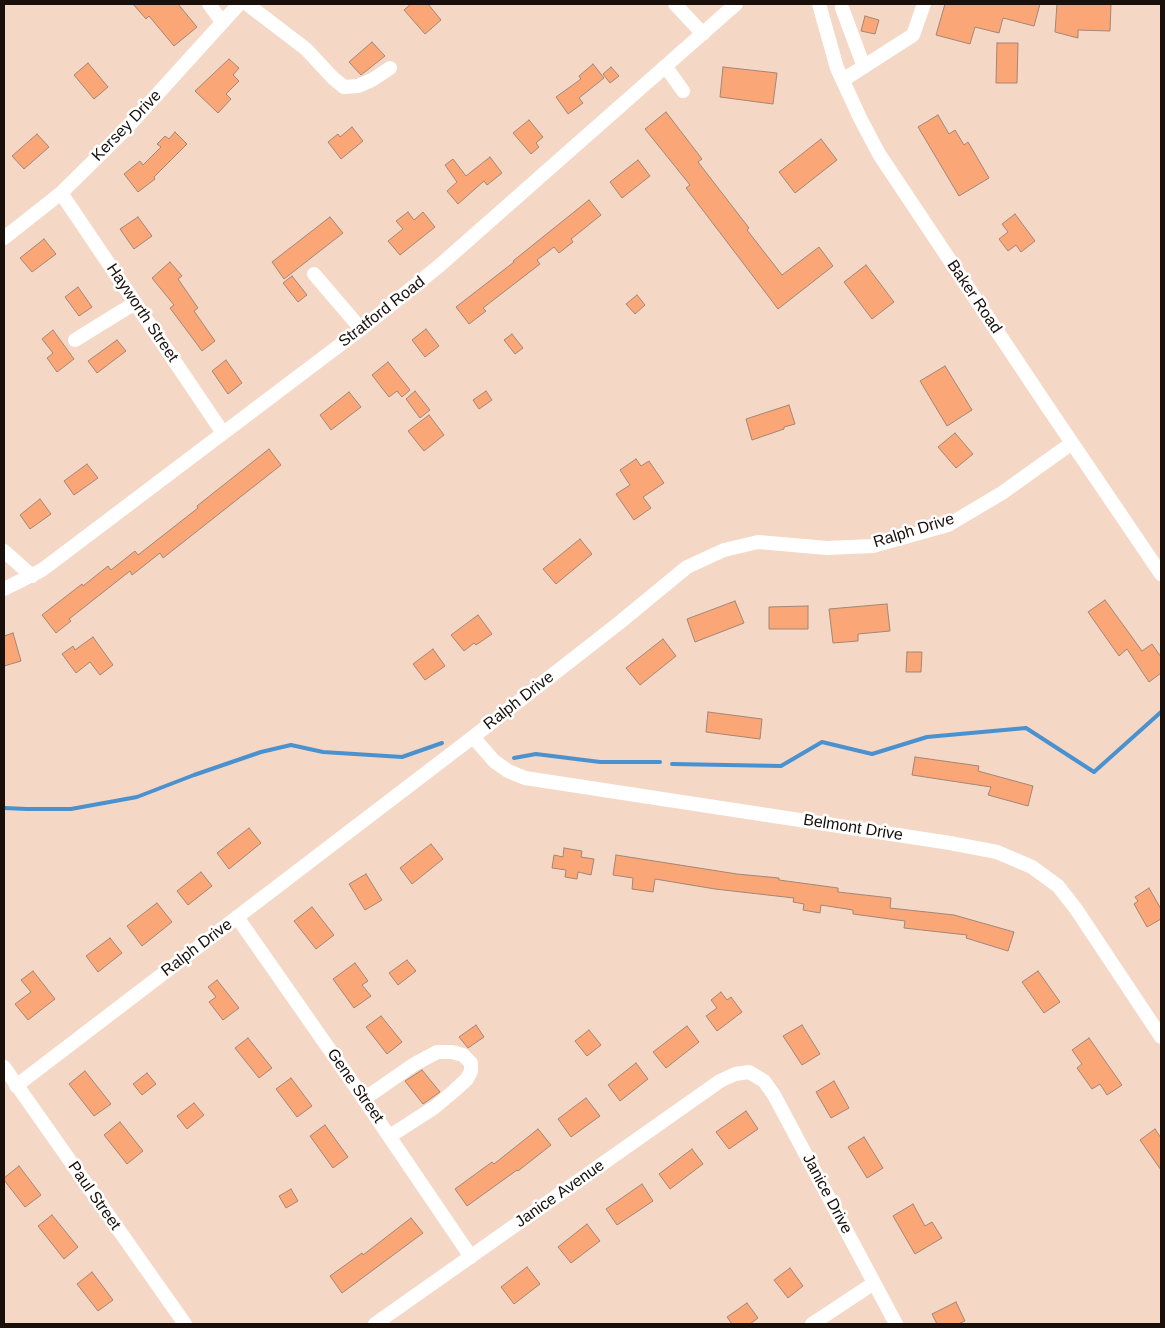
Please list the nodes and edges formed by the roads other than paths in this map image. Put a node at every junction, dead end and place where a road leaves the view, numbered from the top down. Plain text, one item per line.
1 (209, 4) edge
2 (239, 4) edge
3 (247, 4) edge
4 (675, 4) edge
5 (736, 4) edge
6 (924, 4) edge
7 (843, 6) edge
8 (821, 10) edge
9 (222, 22) junction
10 (703, 34) junction
11 (666, 67) junction
12 (864, 67) junction
13 (390, 68) dead end
14 (843, 80) junction
15 (683, 91) dead end
16 (61, 193) junction
17 (4, 238) edge
18 (314, 274) dead end
19 (135, 303) junction
20 (361, 329) junction
21 (75, 340) dead end
22 (223, 433) junction
23 (1072, 443) junction
24 (4, 551) edge
25 (1161, 574) edge
26 (32, 576) junction
27 (4, 589) edge
28 (473, 737) junction
29 (238, 917) junction
30 (1161, 1037) edge
31 (4, 1068) edge
32 (749, 1072) joint
33 (16, 1086) junction
34 (364, 1099) junction
35 (390, 1136) junction
36 (471, 1257) junction
37 (874, 1283) junction
38 (185, 1324) edge
39 (375, 1324) edge
40 (812, 1324) edge
41 (896, 1324) edge

1 - 9 street
2 - 9 street, Kersey Drive
3 - 13 street
4 - 10 street
5 - 10 street, Stratford Road
6 - 12 street
7 - 8 street
7 - 12 street
8 - 14 street, Baker Road
9 - 16 street, Kersey Drive
10 - 11 street, Stratford Road
11 - 15 street
11 - 20 street, Stratford Road
12 - 14 street
14 - 23 street, Baker Road
16 - 17 street, Kersey Drive
16 - 19 street, Hayworth Street
18 - 20 street
19 - 21 street
19 - 22 street, Hayworth Street
20 - 22 street, Stratford Road
22 - 26 street, Stratford Road
23 - 25 street, Baker Road
23 - 28 street, Ralph Drive
24 - 26 street
26 - 27 street, Stratford Road
28 - 29 street, Ralph Drive
28 - 30 street, Belmont Drive
29 - 33 street, Ralph Drive
29 - 34 street, Gene Street
31 - 33 street, Paul Street
32 - 36 street, Janice Avenue
32 - 37 street, Janice Drive
33 - 38 street, Paul Street
34 - 35 street, Gene Street
34 - 35 street
35 - 36 street, Gene Street
36 - 39 street, Janice Avenue
37 - 40 street
37 - 41 street, Janice Drive

